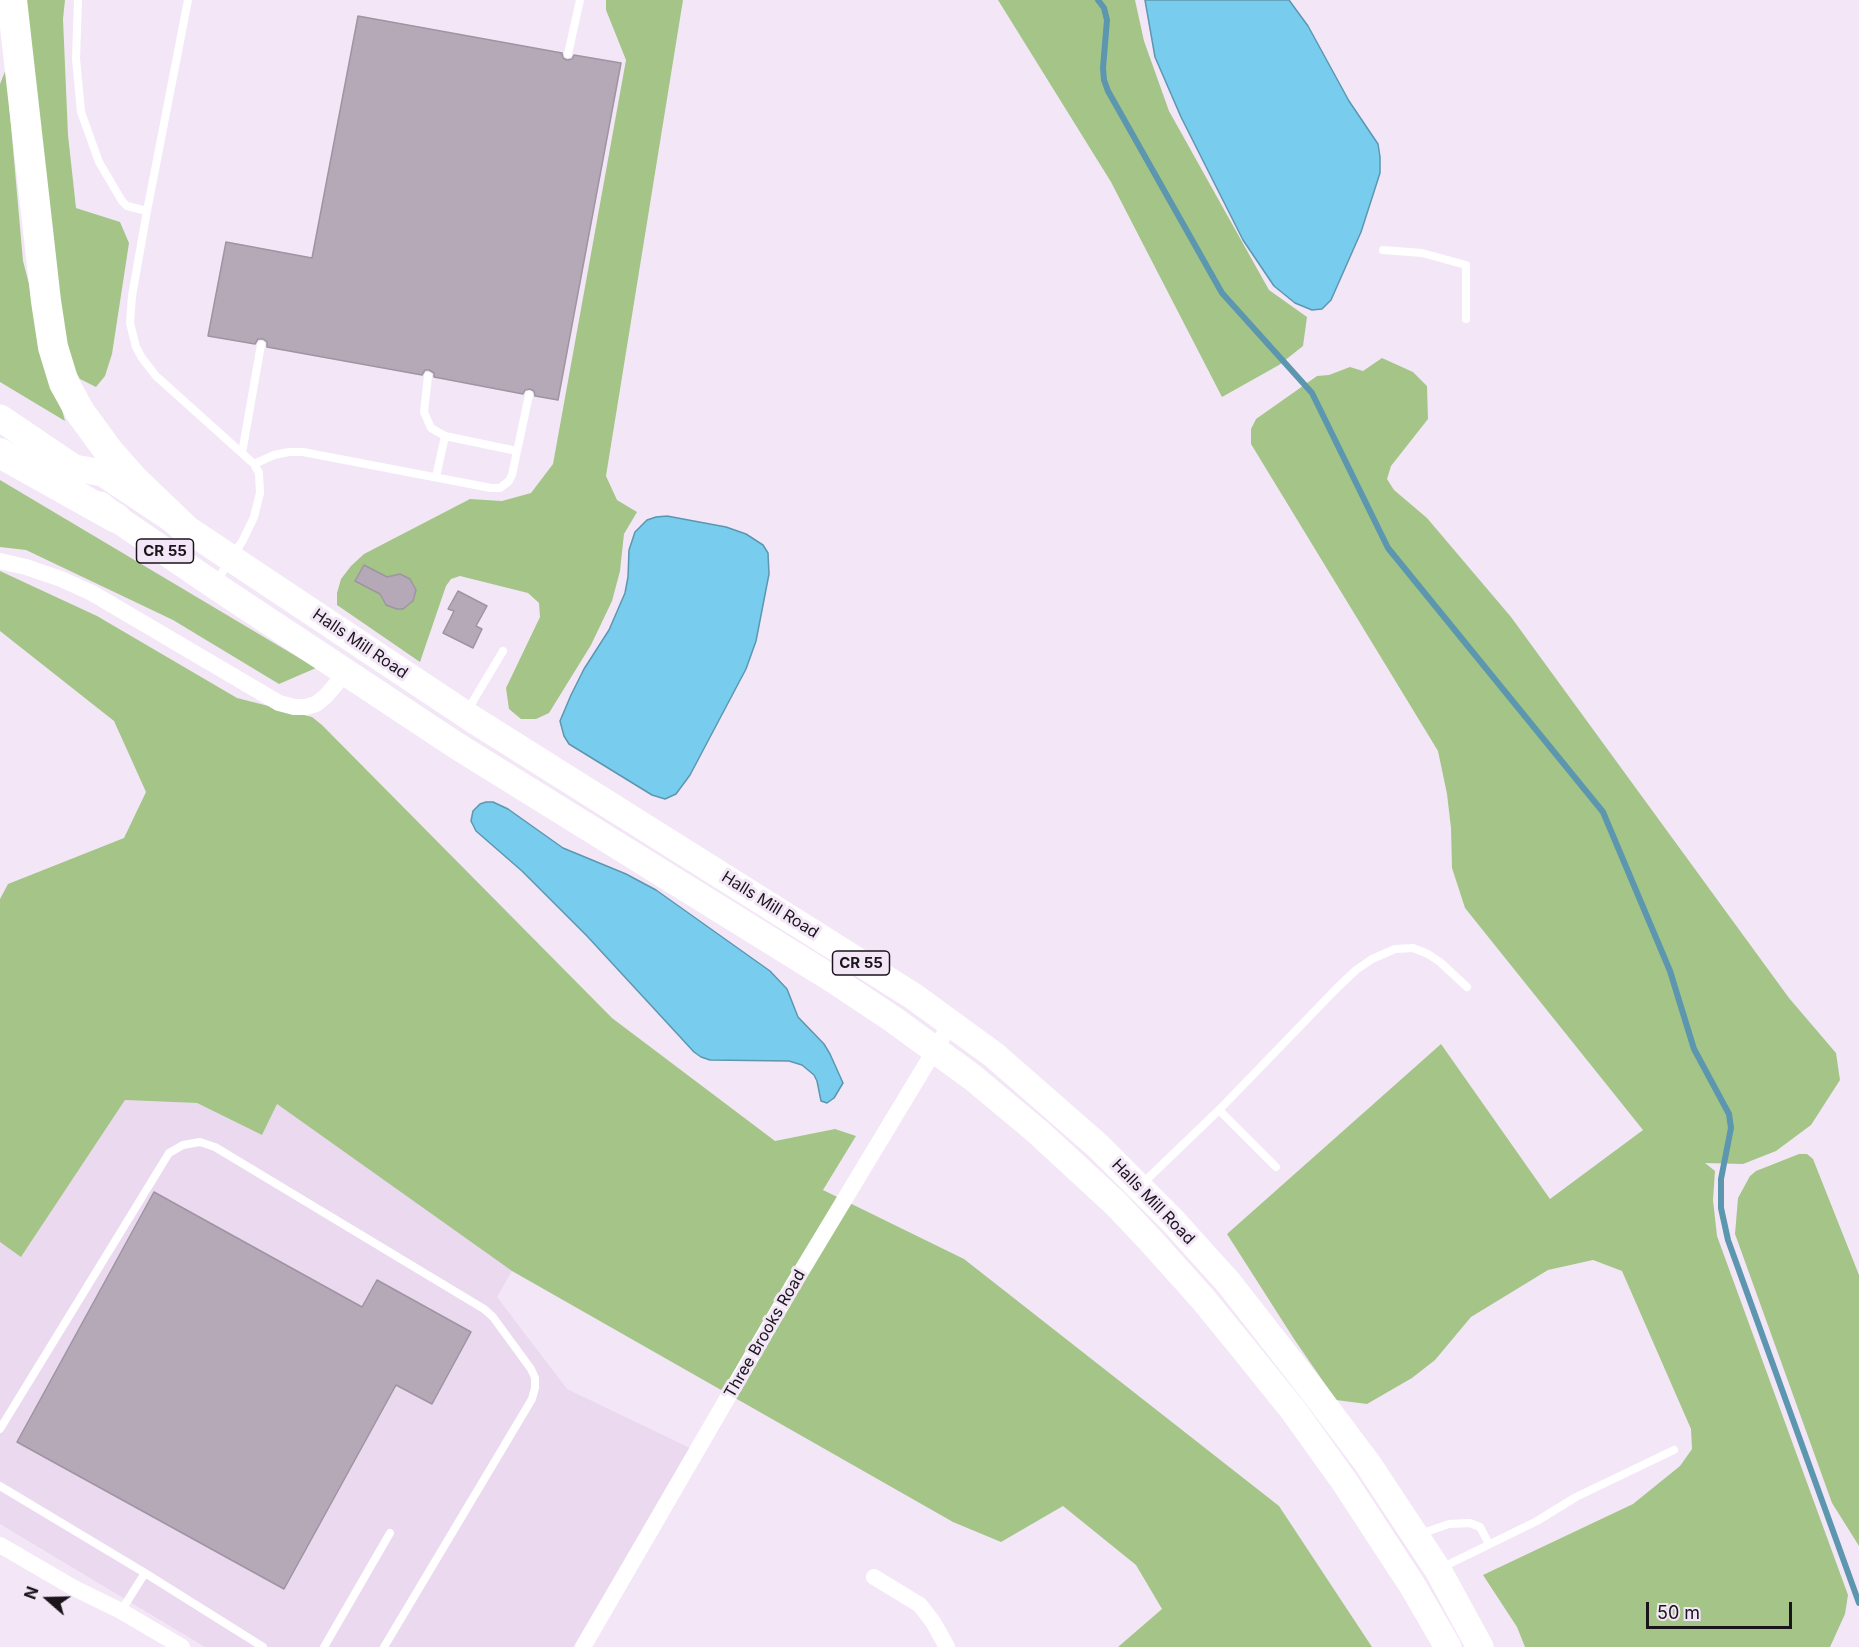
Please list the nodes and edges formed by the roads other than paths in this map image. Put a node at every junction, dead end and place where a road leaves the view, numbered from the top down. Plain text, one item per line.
1 (12, 0) edge
2 (78, 0) edge
3 (189, 0) edge
4 (580, 0) edge
5 (568, 54) dead end
6 (147, 212) junction
7 (1383, 250) dead end
8 (1466, 319) dead end
9 (261, 345) dead end
10 (428, 376) dead end
11 (529, 395) dead end
12 (0, 418) edge
13 (445, 436) junction
14 (518, 451) junction
15 (0, 453) edge
16 (242, 453) junction
17 (254, 464) junction
18 (74, 468) junction
19 (436, 477) junction
20 (116, 518) junction
21 (183, 527) junction
22 (232, 559) junction
23 (0, 561) edge
24 (214, 585) junction
25 (503, 651) dead end
26 (345, 672) junction
27 (465, 714) junction
28 (730, 914) junction
29 (844, 952) junction
30 (1467, 987) dead end
31 (951, 1023) junction
32 (934, 1049) junction
33 (1219, 1110) junction
34 (1276, 1167) dead end
35 (1140, 1187) junction
36 (0, 1429) edge
37 (1674, 1450) dead end
38 (0, 1486) edge
39 (390, 1533) dead end
40 (1416, 1535) junction
41 (1489, 1544) junction
42 (0, 1545) edge
43 (1438, 1570) junction
44 (145, 1573) junction
45 (874, 1576) dead end
46 (121, 1611) junction
47 (182, 1647) edge
48 (263, 1647) edge
49 (324, 1647) edge
50 (384, 1647) edge
51 (583, 1647) edge
52 (947, 1647) edge
53 (1448, 1647) edge
54 (1480, 1647) edge

1 - 21 highway
2 - 6 lane
3 - 6 lane
4 - 5 lane
6 - 16 lane
7 - 8 lane
9 - 16 lane
10 - 13 lane
11 - 14 lane
12 - 18 main road, Halls Mill Road
13 - 14 lane
13 - 19 lane
14 - 19 lane
15 - 20 highway
16 - 17 lane
17 - 19 lane
17 - 22 lane
18 - 20 main road, Halls Mill Road / CR 55
18 - 21 main road, Halls Mill Road / CR 55
20 - 24 main road, Halls Mill Road / CR 55
21 - 22 main road, Halls Mill Road / CR 55
22 - 24 lane
22 - 27 main road, Halls Mill Road / CR 55
23 - 26 street
24 - 26 main road, Halls Mill Road / CR 55
25 - 27 lane
26 - 28 main road, Halls Mill Road / CR 55
27 - 29 main road, Halls Mill Road / CR 55
28 - 29 main road
28 - 32 main road, Halls Mill Road / CR 55
29 - 31 main road, Halls Mill Road / CR 55
30 - 33 lane
31 - 32 street, Three Brooks Road
31 - 35 main road, Halls Mill Road / CR 55
32 - 51 street, Three Brooks Road
32 - 53 main road, Halls Mill Road / CR 55
33 - 34 lane
33 - 35 lane
35 - 40 main road, Halls Mill Road / CR 55
36 - 50 lane
37 - 41 lane
38 - 44 lane
39 - 49 lane
40 - 41 lane
40 - 43 main road, Halls Mill Road / CR 55
41 - 43 lane
42 - 46 street
43 - 54 main road, Halls Mill Road / CR 55
44 - 46 lane
44 - 48 lane
45 - 52 street
46 - 47 street

